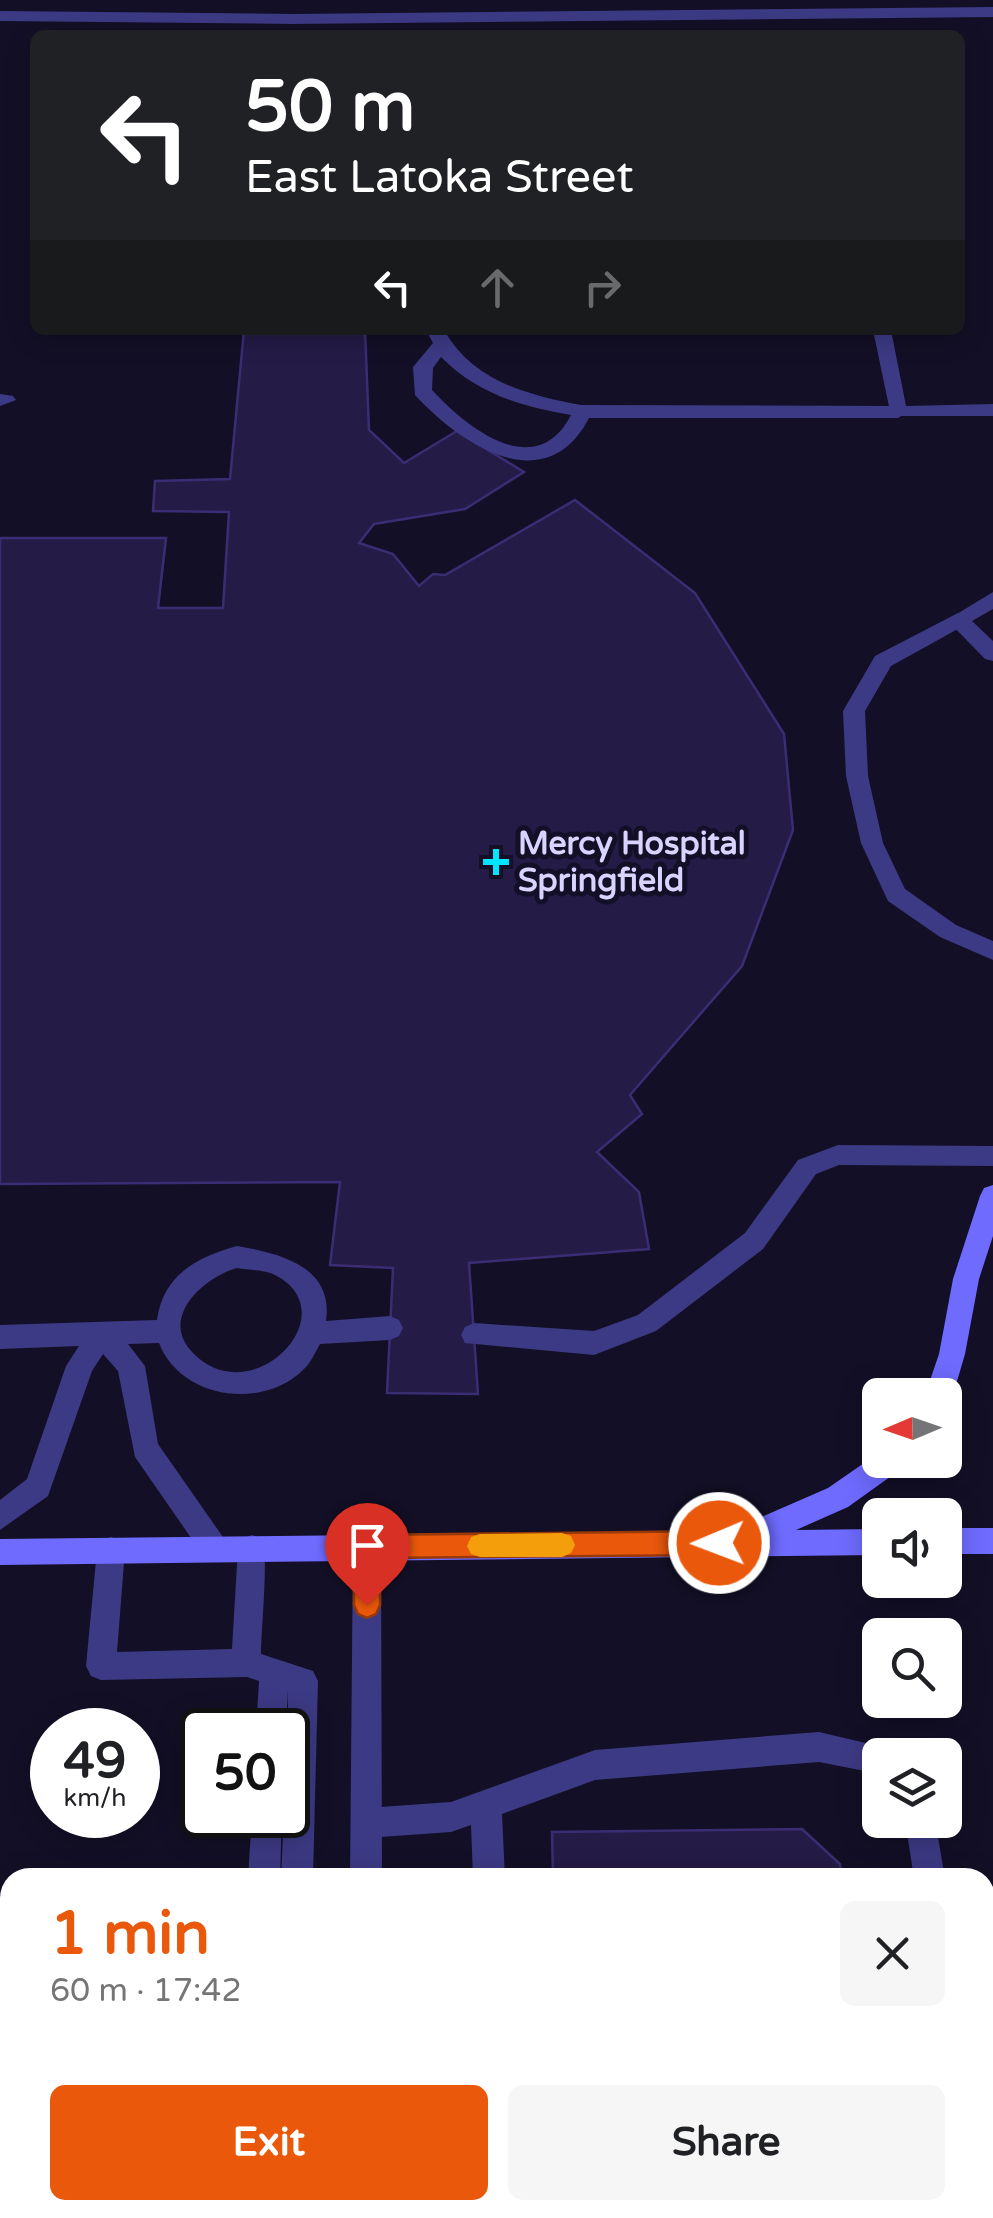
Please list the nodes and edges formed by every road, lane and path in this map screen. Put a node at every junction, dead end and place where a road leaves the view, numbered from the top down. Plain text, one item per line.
1 (818, 7) edge
2 (718, 8) edge
3 (993, 12) edge
4 (0, 16) edge
5 (883, 335) edge
6 (438, 338) edge
7 (993, 410) edge
8 (583, 411) junction
9 (898, 412) junction
10 (993, 599) edge
11 (958, 620) junction
12 (993, 654) edge
13 (993, 951) edge
14 (993, 1156) edge
15 (993, 1196) edge
16 (390, 1328) dead end
17 (169, 1330) junction
18 (102, 1334) junction
19 (314, 1334) junction
20 (474, 1335) dead end
21 (0, 1337) edge
22 (944, 1378) edge
23 (870, 1478) edge
24 (0, 1517) edge
25 (993, 1541) edge
26 (862, 1542) edge
27 (962, 1542) edge
28 (719, 1543) junction
29 (367, 1546) junction
30 (252, 1548) junction
31 (215, 1549) junction
32 (111, 1550) junction
33 (0, 1552) edge
34 (261, 1667) junction
35 (268, 1708) edge
36 (862, 1755) edge
37 (486, 1806) junction
38 (366, 1823) junction
39 (266, 1838) edge
40 (923, 1838) edge
41 (264, 1868) edge
42 (297, 1868) edge
43 (366, 1868) edge
44 (489, 1868) edge
45 (928, 1868) edge

1 - 2 street
1 - 3 street
2 - 4 street
5 - 9 street
6 - 8 street
6 - 8 street
7 - 9 street
8 - 9 street
10 - 11 street
11 - 12 street
11 - 13 street
14 - 20 street
15 - 22 main road
16 - 19 street
17 - 18 street
17 - 19 street
17 - 19 street
18 - 21 street
18 - 24 street
18 - 31 street
23 - 28 main road
25 - 27 main road
26 - 28 main road
28 - 29 main road
29 - 30 main road
29 - 38 street
30 - 31 main road
30 - 34 street
31 - 32 main road
32 - 33 main road
32 - 34 street
34 - 35 street
34 - 42 street
36 - 37 street
37 - 38 street
37 - 44 street
38 - 43 street
39 - 41 street
40 - 45 street

